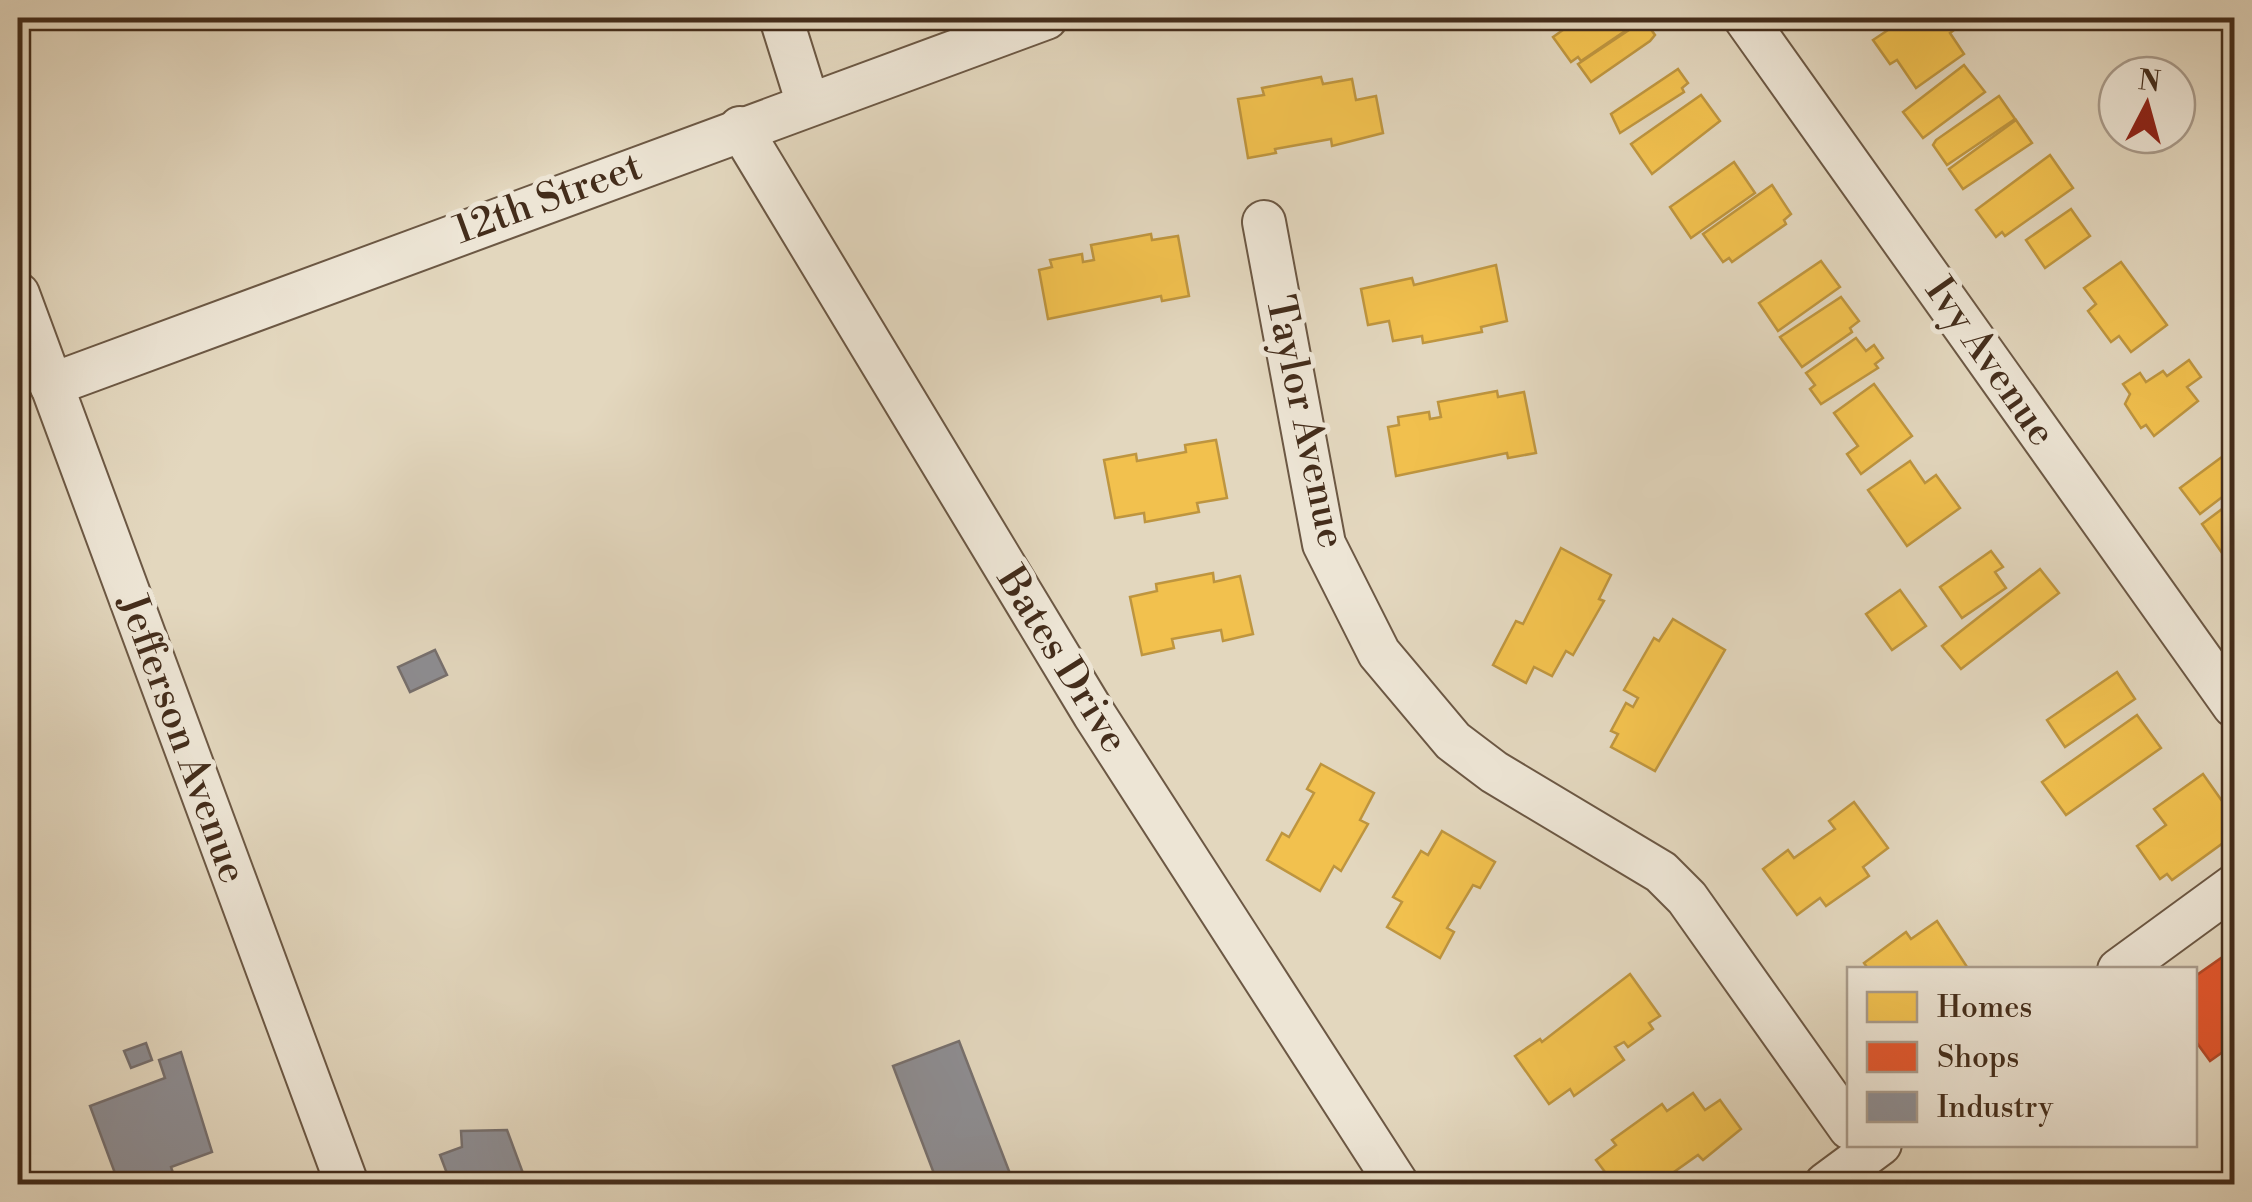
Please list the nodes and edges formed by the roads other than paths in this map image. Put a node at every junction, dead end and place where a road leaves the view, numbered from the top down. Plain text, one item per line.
1 (781, 18) edge
2 (1046, 18) edge
3 (1745, 18) edge
4 (808, 104) junction
5 (740, 128) junction
6 (1264, 222) dead end
7 (18, 294) edge
8 (50, 385) junction
9 (2234, 706) edge
10 (2234, 886) edge
11 (2123, 967) edge
12 (1847, 1118) edge
13 (1861, 1147) edge
14 (347, 1184) edge
15 (1397, 1184) edge
16 (1826, 1184) edge

1 - 4 street
2 - 4 street, 12th Street
3 - 9 street, Ivy Avenue
4 - 5 street, 12th Street
5 - 8 street, 12th Street
5 - 15 street, Bates Drive
6 - 12 street, Taylor Avenue
7 - 8 street, Jefferson Avenue
8 - 14 street, Jefferson Avenue
10 - 11 street
13 - 16 street

